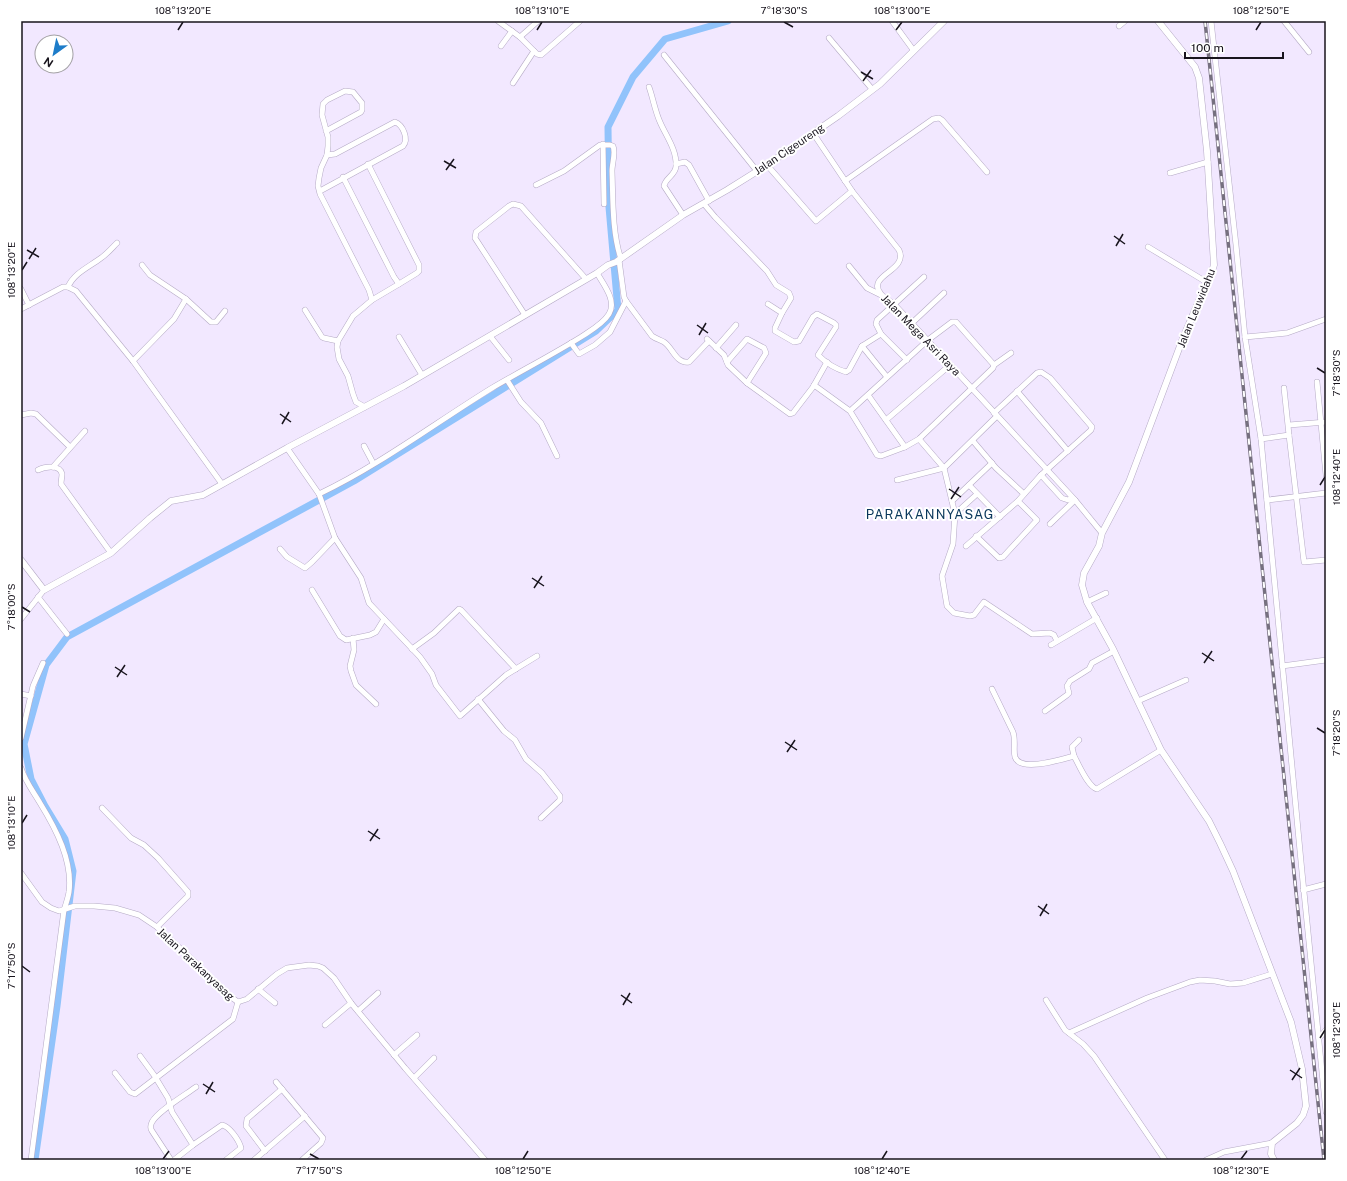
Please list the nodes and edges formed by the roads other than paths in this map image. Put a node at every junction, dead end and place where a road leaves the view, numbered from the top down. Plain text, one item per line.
1 (498, 21) edge
2 (538, 21) edge
3 (580, 21) edge
4 (892, 21) edge
5 (944, 21) edge
6 (1125, 21) edge
7 (1158, 21) edge
8 (1211, 21) edge
9 (1284, 21) edge
10 (1119, 26) dead end
11 (512, 31) junction
12 (520, 37) junction
13 (829, 38) dead end
14 (501, 46) dead end
15 (534, 51) junction
16 (914, 51) junction
17 (1309, 52) dead end
18 (664, 55) dead end
19 (513, 82) dead end
20 (649, 87) dead end
21 (872, 90) junction
22 (326, 131) junction
23 (813, 134) junction
24 (606, 145) junction
25 (328, 155) junction
26 (1208, 162) junction
27 (368, 164) junction
28 (676, 164) junction
29 (767, 165) junction
30 (757, 171) junction
31 (987, 172) dead end
32 (1170, 174) dead end
33 (343, 177) junction
34 (845, 181) junction
35 (536, 185) dead end
36 (320, 191) junction
37 (852, 191) junction
38 (706, 202) junction
39 (604, 204) dead end
40 (683, 215) junction
41 (117, 243) dead end
42 (1148, 247) dead end
43 (619, 260) junction
44 (142, 265) dead end
45 (849, 266) dead end
46 (597, 273) junction
47 (924, 277) dead end
48 (586, 279) junction
49 (1208, 283) junction
50 (399, 284) junction
51 (68, 287) junction
52 (21, 289) edge
53 (944, 293) dead end
54 (881, 295) junction
55 (186, 299) junction
56 (372, 300) junction
57 (626, 301) junction
58 (768, 304) dead end
59 (894, 304) junction
60 (29, 305) junction
61 (21, 309) edge
62 (305, 310) dead end
63 (225, 311) dead end
64 (782, 313) junction
65 (525, 315) junction
66 (1326, 319) edge
67 (912, 323) junction
68 (736, 324) dead end
69 (882, 334) junction
70 (490, 336) junction
71 (399, 337) dead end
72 (1245, 337) junction
73 (928, 340) junction
74 (338, 341) junction
75 (572, 344) junction
76 (862, 346) junction
77 (716, 348) junction
78 (1011, 353) dead end
79 (509, 360) dead end
80 (907, 360) junction
81 (133, 361) junction
82 (727, 362) junction
83 (827, 362) junction
84 (950, 365) junction
85 (994, 365) junction
86 (422, 375) junction
87 (887, 377) junction
88 (508, 381) junction
89 (1317, 382) dead end
90 (747, 383) junction
91 (814, 385) junction
92 (1284, 388) dead end
93 (972, 389) junction
94 (1018, 391) junction
95 (868, 395) junction
96 (365, 406) junction
97 (850, 411) junction
98 (21, 415) edge
99 (996, 415) junction
100 (886, 420) junction
101 (1323, 422) edge
102 (1288, 424) junction
103 (85, 431) dead end
104 (1289, 435) junction
105 (919, 439) junction
106 (1261, 439) junction
107 (973, 441) junction
108 (364, 446) dead end
109 (70, 447) junction
110 (905, 447) junction
111 (287, 448) junction
112 (1068, 451) junction
113 (557, 456) dead end
114 (373, 463) junction
115 (992, 463) junction
116 (53, 467) junction
117 (944, 468) junction
118 (38, 470) dead end
119 (1046, 470) junction
120 (1041, 475) junction
121 (1326, 475) edge
122 (897, 480) dead end
123 (222, 484) junction
124 (969, 485) junction
125 (1326, 493) edge
126 (977, 494) junction
127 (1024, 494) junction
128 (1296, 496) junction
129 (320, 498) junction
130 (1073, 499) junction
131 (1267, 500) junction
132 (1018, 501) junction
133 (952, 502) junction
134 (955, 514) junction
135 (1000, 517) junction
136 (1050, 524) dead end
137 (1102, 533) junction
138 (976, 536) junction
139 (335, 538) junction
140 (966, 546) dead end
141 (280, 549) dead end
142 (111, 553) junction
143 (21, 560) edge
144 (1326, 560) edge
145 (44, 590) junction
146 (312, 590) dead end
147 (1106, 593) dead end
148 (38, 597) junction
149 (1087, 602) junction
150 (1097, 618) junction
151 (384, 619) junction
152 (21, 620) edge
153 (67, 634) dead end
154 (353, 638) junction
155 (1057, 641) junction
156 (1050, 645) dead end
157 (412, 649) junction
158 (1114, 651) junction
159 (537, 656) dead end
160 (1326, 660) edge
161 (43, 663) dead end
162 (1282, 666) junction
163 (516, 669) junction
164 (1186, 680) dead end
165 (992, 689) dead end
166 (21, 694) edge
167 (31, 696) junction
168 (478, 699) junction
169 (1138, 701) junction
170 (376, 704) dead end
171 (1045, 712) dead end
172 (21, 738) edge
173 (1079, 740) dead end
174 (1161, 750) junction
175 (1074, 756) junction
176 (21, 768) edge
177 (102, 808) dead end
178 (541, 818) dead end
179 (21, 873) edge
180 (1326, 884) edge
181 (1304, 890) junction
182 (66, 910) junction
183 (157, 927) junction
184 (1272, 974) junction
185 (258, 989) junction
186 (378, 993) dead end
187 (1046, 1000) dead end
188 (238, 1002) junction
189 (275, 1003) dead end
190 (351, 1003) junction
191 (358, 1011) junction
192 (325, 1025) dead end
193 (1326, 1030) edge
194 (1069, 1033) junction
195 (417, 1035) dead end
196 (1318, 1038) junction
197 (394, 1055) junction
198 (140, 1056) dead end
199 (434, 1058) dead end
200 (115, 1073) dead end
201 (155, 1078) junction
202 (414, 1078) junction
203 (276, 1082) dead end
204 (196, 1087) dead end
205 (282, 1089) junction
206 (169, 1106) junction
207 (1326, 1112) edge
208 (305, 1116) junction
209 (1272, 1144) junction
210 (193, 1145) junction
211 (265, 1151) junction
212 (31, 1160) edge
213 (172, 1160) edge
214 (226, 1160) edge
215 (254, 1160) edge
216 (302, 1160) edge
217 (485, 1160) edge
218 (1166, 1160) edge
219 (1206, 1160) edge
220 (1274, 1160) edge

1 - 11 street
2 - 12 street
3 - 15 street
4 - 16 street
5 - 16 street, Jalan Cigeureng
6 - 10 street
7 - 26 street, Jalan Leuwidahu
8 - 72 street
9 - 17 street
11 - 12 street
11 - 14 street
12 - 15 street
13 - 21 street
15 - 19 street
16 - 21 street, Jalan Cigeureng
18 - 30 street
20 - 28 street
21 - 23 street, Jalan Cigeureng
22 - 22 street
22 - 25 street
23 - 29 street, Jalan Cigeureng
23 - 34 street, Jalan Mega Asri Raya
24 - 35 street
24 - 39 street
24 - 43 street
25 - 27 street
25 - 36 street
26 - 32 street
26 - 49 street, Jalan Leuwidahu
27 - 33 street
27 - 50 street
28 - 38 street
28 - 40 street
29 - 30 street, Jalan Cigeureng
29 - 37 street
30 - 38 street, Jalan Cigeureng
31 - 34 street
33 - 36 street
33 - 50 street
34 - 37 street, Jalan Mega Asri Raya
36 - 56 street
37 - 54 street, Jalan Mega Asri Raya
38 - 40 street, Jalan Cigeureng
38 - 64 street
40 - 43 street, Jalan Cigeureng
41 - 51 street
42 - 49 street
43 - 46 street, Jalan Cigeureng
43 - 57 street
44 - 55 street
45 - 54 street
46 - 48 street, Jalan Cigeureng
46 - 75 street
47 - 59 street
48 - 65 street, Jalan Cigeureng
48 - 65 street
49 - 137 street, Jalan Leuwidahu
50 - 56 street
51 - 60 street
51 - 81 street
52 - 60 street
53 - 67 street
54 - 59 street, Jalan Mega Asri Raya
55 - 63 street
55 - 81 street
56 - 74 street
57 - 75 street
57 - 77 street
58 - 64 street
59 - 67 street, Jalan Mega Asri Raya
59 - 69 street
60 - 61 street
62 - 74 street
64 - 83 street
65 - 70 street, Jalan Cigeureng
66 - 72 street
67 - 73 street, Jalan Mega Asri Raya
68 - 77 street
69 - 76 street
69 - 80 street
70 - 79 street
70 - 86 street, Jalan Cigeureng
71 - 86 street
72 - 106 street
73 - 80 street
73 - 84 street, Jalan Mega Asri Raya
73 - 85 street
74 - 96 street
75 - 88 street
76 - 83 street
76 - 87 street
77 - 82 street
78 - 85 street
80 - 87 street
81 - 123 street
82 - 90 street
82 - 90 street
83 - 91 street
84 - 93 street, Jalan Mega Asri Raya
84 - 100 street
85 - 93 street
86 - 96 street, Jalan Cigeureng
87 - 95 street
88 - 113 street
88 - 114 street
89 - 101 street
90 - 91 street
91 - 97 street
92 - 102 street
93 - 99 street, Jalan Mega Asri Raya
93 - 105 street
94 - 99 street
94 - 112 street
94 - 112 street
95 - 97 street
95 - 100 street
96 - 111 street, Jalan Cigeureng
97 - 110 street
98 - 109 street
99 - 107 street
99 - 119 street, Jalan Mega Asri Raya
100 - 110 street
101 - 102 street
101 - 121 street
102 - 104 street
103 - 109 street
104 - 106 street
104 - 128 street
105 - 110 street
105 - 117 street
106 - 131 street
107 - 115 street
107 - 117 street
108 - 114 street
109 - 116 street
111 - 123 street, Jalan Cigeureng
111 - 129 street
112 - 119 street
114 - 129 street
115 - 124 street
115 - 127 street
116 - 118 street
116 - 142 street
117 - 122 street
117 - 133 street
119 - 120 street
119 - 130 street, Jalan Mega Asri Raya
120 - 127 street
120 - 130 street
123 - 142 street, Jalan Cigeureng
124 - 126 street
124 - 133 street
125 - 128 street
126 - 134 street
126 - 135 street
127 - 132 street
128 - 131 street
128 - 144 street
129 - 139 street
130 - 136 street
130 - 137 street, Jalan Mega Asri Raya
131 - 162 street
132 - 135 street
132 - 138 street
133 - 134 street
134 - 155 street
135 - 138 street
137 - 149 street, Jalan Leuwidahu
138 - 140 street
139 - 141 street
139 - 151 street
142 - 145 street, Jalan Cigeureng
143 - 145 street
145 - 148 street
146 - 154 street
147 - 149 street
148 - 152 street
148 - 153 street
149 - 150 street, Jalan Leuwidahu
150 - 155 street
150 - 158 street, Jalan Leuwidahu
151 - 154 street
151 - 157 street
154 - 170 street
155 - 156 street
157 - 163 street
157 - 168 street
158 - 169 street, Jalan Leuwidahu
158 - 171 street
159 - 163 street
160 - 162 street
161 - 167 street
162 - 181 street
163 - 168 street
164 - 169 street
165 - 175 street
166 - 167 street
167 - 172 street
168 - 178 street
169 - 174 street, Jalan Leuwidahu
173 - 175 street
174 - 175 street
174 - 184 street, Jalan Leuwidahu
176 - 182 street
177 - 183 street
179 - 182 street
180 - 181 street
181 - 196 street
182 - 183 street, Jalan Parakanyasag
182 - 212 street
183 - 188 street, Jalan Parakanyasag
184 - 194 street
184 - 209 street, Jalan Leuwidahu
185 - 188 street, Jalan Parakanyasag
185 - 189 street
185 - 190 street, Jalan Parakanyasag
186 - 191 street
187 - 194 street
188 - 201 street
190 - 191 street, Jalan Parakanyasag
190 - 192 street
191 - 197 street, Jalan Parakanyasag
193 - 196 street
194 - 218 street
195 - 197 street
196 - 207 street
197 - 202 street, Jalan Parakanyasag
198 - 201 street
199 - 202 street
200 - 201 street
201 - 206 street
202 - 217 street, Jalan Parakanyasag
203 - 205 street
204 - 206 street
205 - 208 street
205 - 211 street
206 - 210 street
206 - 213 street
208 - 211 street
208 - 216 street
209 - 219 street
209 - 220 street
210 - 213 street
210 - 214 street
211 - 215 street

